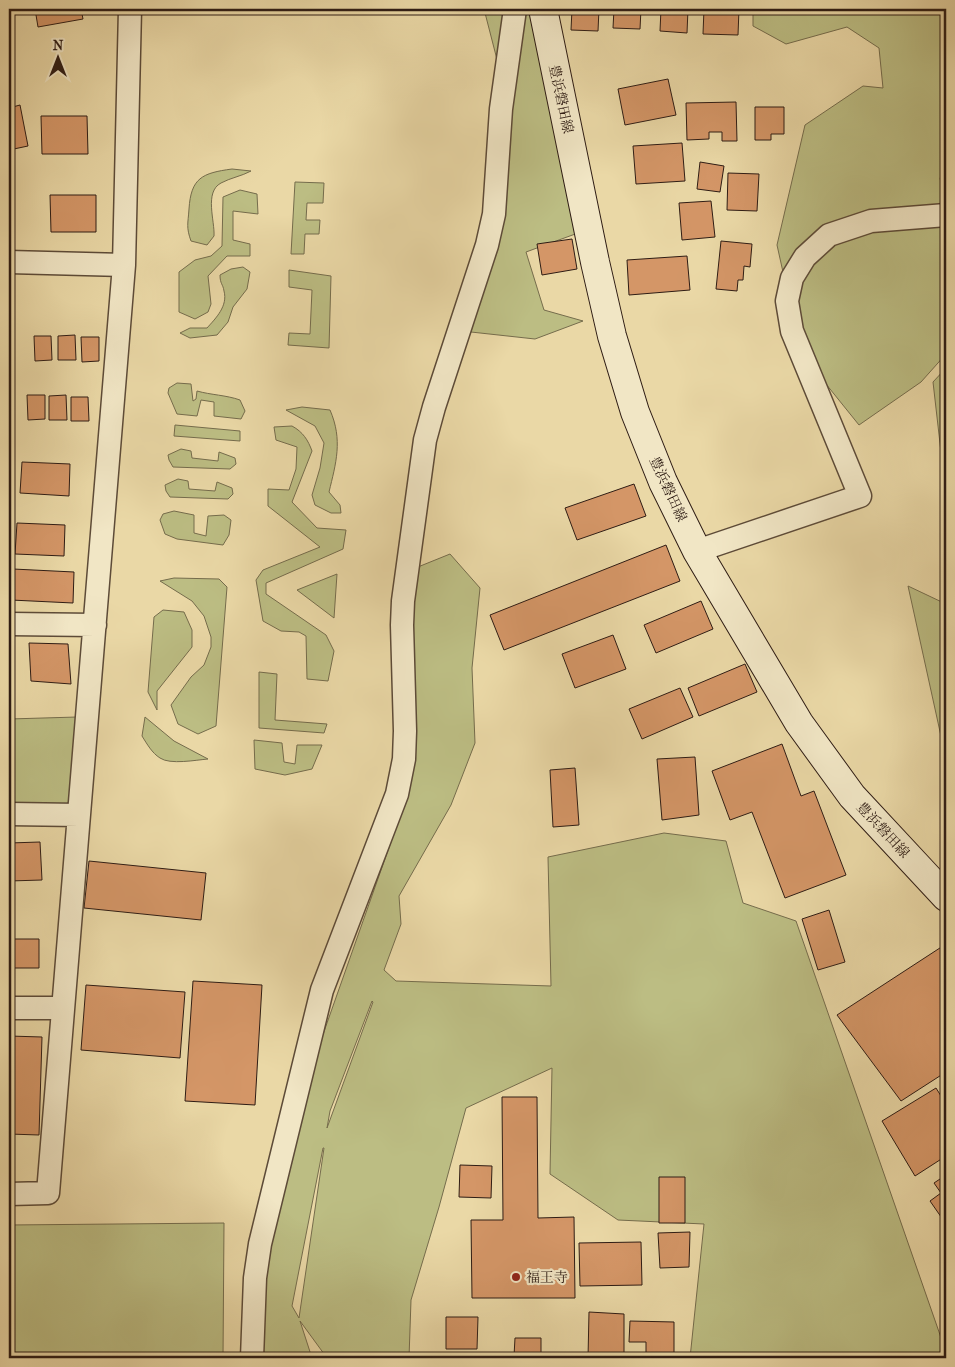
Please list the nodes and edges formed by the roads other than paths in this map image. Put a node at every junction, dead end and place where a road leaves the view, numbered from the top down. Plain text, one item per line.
1 (130, 9) edge
2 (515, 9) edge
3 (543, 9) edge
4 (946, 215) edge
5 (9, 262) edge
6 (124, 265) junction
7 (697, 551) junction
8 (9, 624) edge
9 (95, 625) junction
10 (9, 814) edge
11 (79, 815) junction
12 (946, 897) edge
13 (9, 1008) edge
14 (63, 1008) junction
15 (9, 1194) edge
16 (252, 1358) edge

1 - 6 street
2 - 16 street
3 - 7 main road, 豊浜磐田線
4 - 7 street
5 - 6 street
6 - 9 street
7 - 12 main road, 豊浜磐田線
8 - 9 street
9 - 11 street
10 - 11 street
11 - 14 street
13 - 14 street
14 - 15 street

